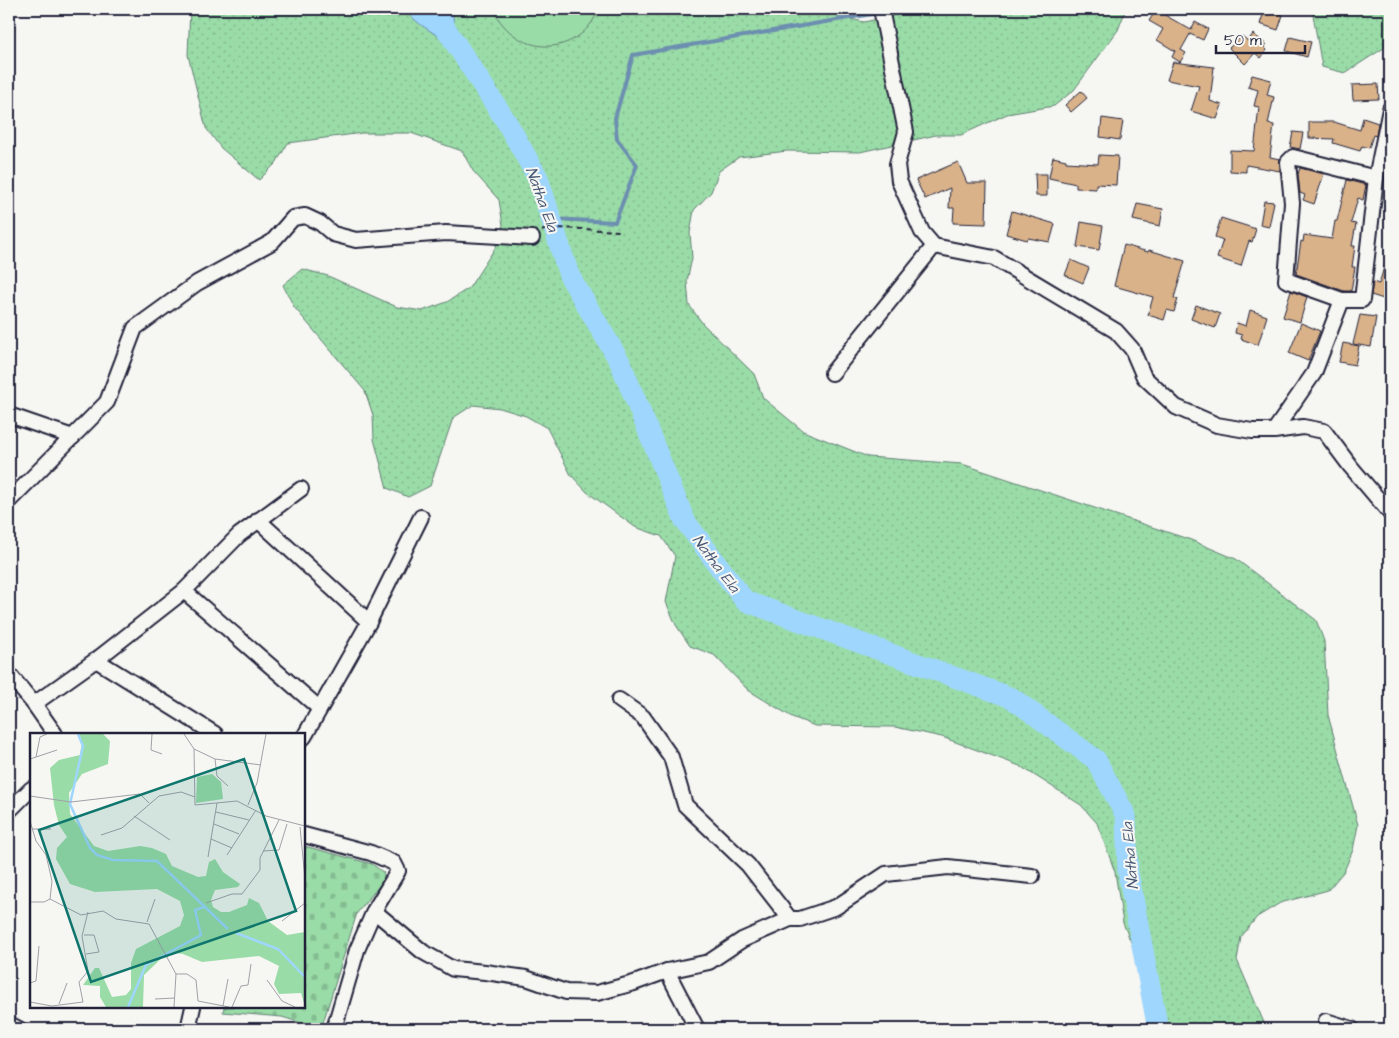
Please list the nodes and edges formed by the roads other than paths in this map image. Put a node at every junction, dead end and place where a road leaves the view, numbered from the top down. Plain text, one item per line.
1 (881, 9) edge
2 (1390, 109) edge
3 (1376, 178) junction
4 (532, 238) dead end
5 (934, 246) junction
6 (1342, 300) junction
7 (832, 373) dead end
8 (9, 415) edge
9 (1274, 431) junction
10 (73, 437) junction
11 (301, 489) dead end
12 (9, 500) edge
13 (1390, 513) edge
14 (421, 517) dead end
15 (258, 520) junction
16 (184, 591) junction
17 (369, 622) junction
18 (96, 660) junction
19 (9, 674) edge
20 (619, 700) dead end
21 (34, 704) junction
22 (319, 708) junction
23 (54, 733) edge
24 (213, 733) edge
25 (305, 735) edge
26 (30, 790) edge
27 (9, 811) edge
28 (305, 835) edge
29 (1032, 876) dead end
30 (374, 911) junction
31 (790, 919) junction
32 (668, 971) junction
33 (193, 1008) edge
34 (1326, 1021) dead end
35 (9, 1024) edge
36 (19, 1029) edge
37 (188, 1029) edge
38 (334, 1029) edge
39 (697, 1029) edge
40 (1352, 1029) edge

1 - 5 street
2 - 3 street
3 - 6 street
3 - 6 street
4 - 10 street
5 - 7 street
5 - 9 street
6 - 9 street
8 - 10 street
9 - 13 street
10 - 12 street
11 - 15 street
14 - 17 street
15 - 16 street
15 - 17 street
16 - 18 street
16 - 22 street
17 - 22 street
18 - 21 street
18 - 24 street
19 - 21 street
20 - 31 street
21 - 23 street
22 - 25 street
26 - 27 street
28 - 30 street
29 - 31 street
30 - 32 street
30 - 38 street
31 - 32 street
32 - 39 street
33 - 37 street
34 - 40 street
35 - 36 street

